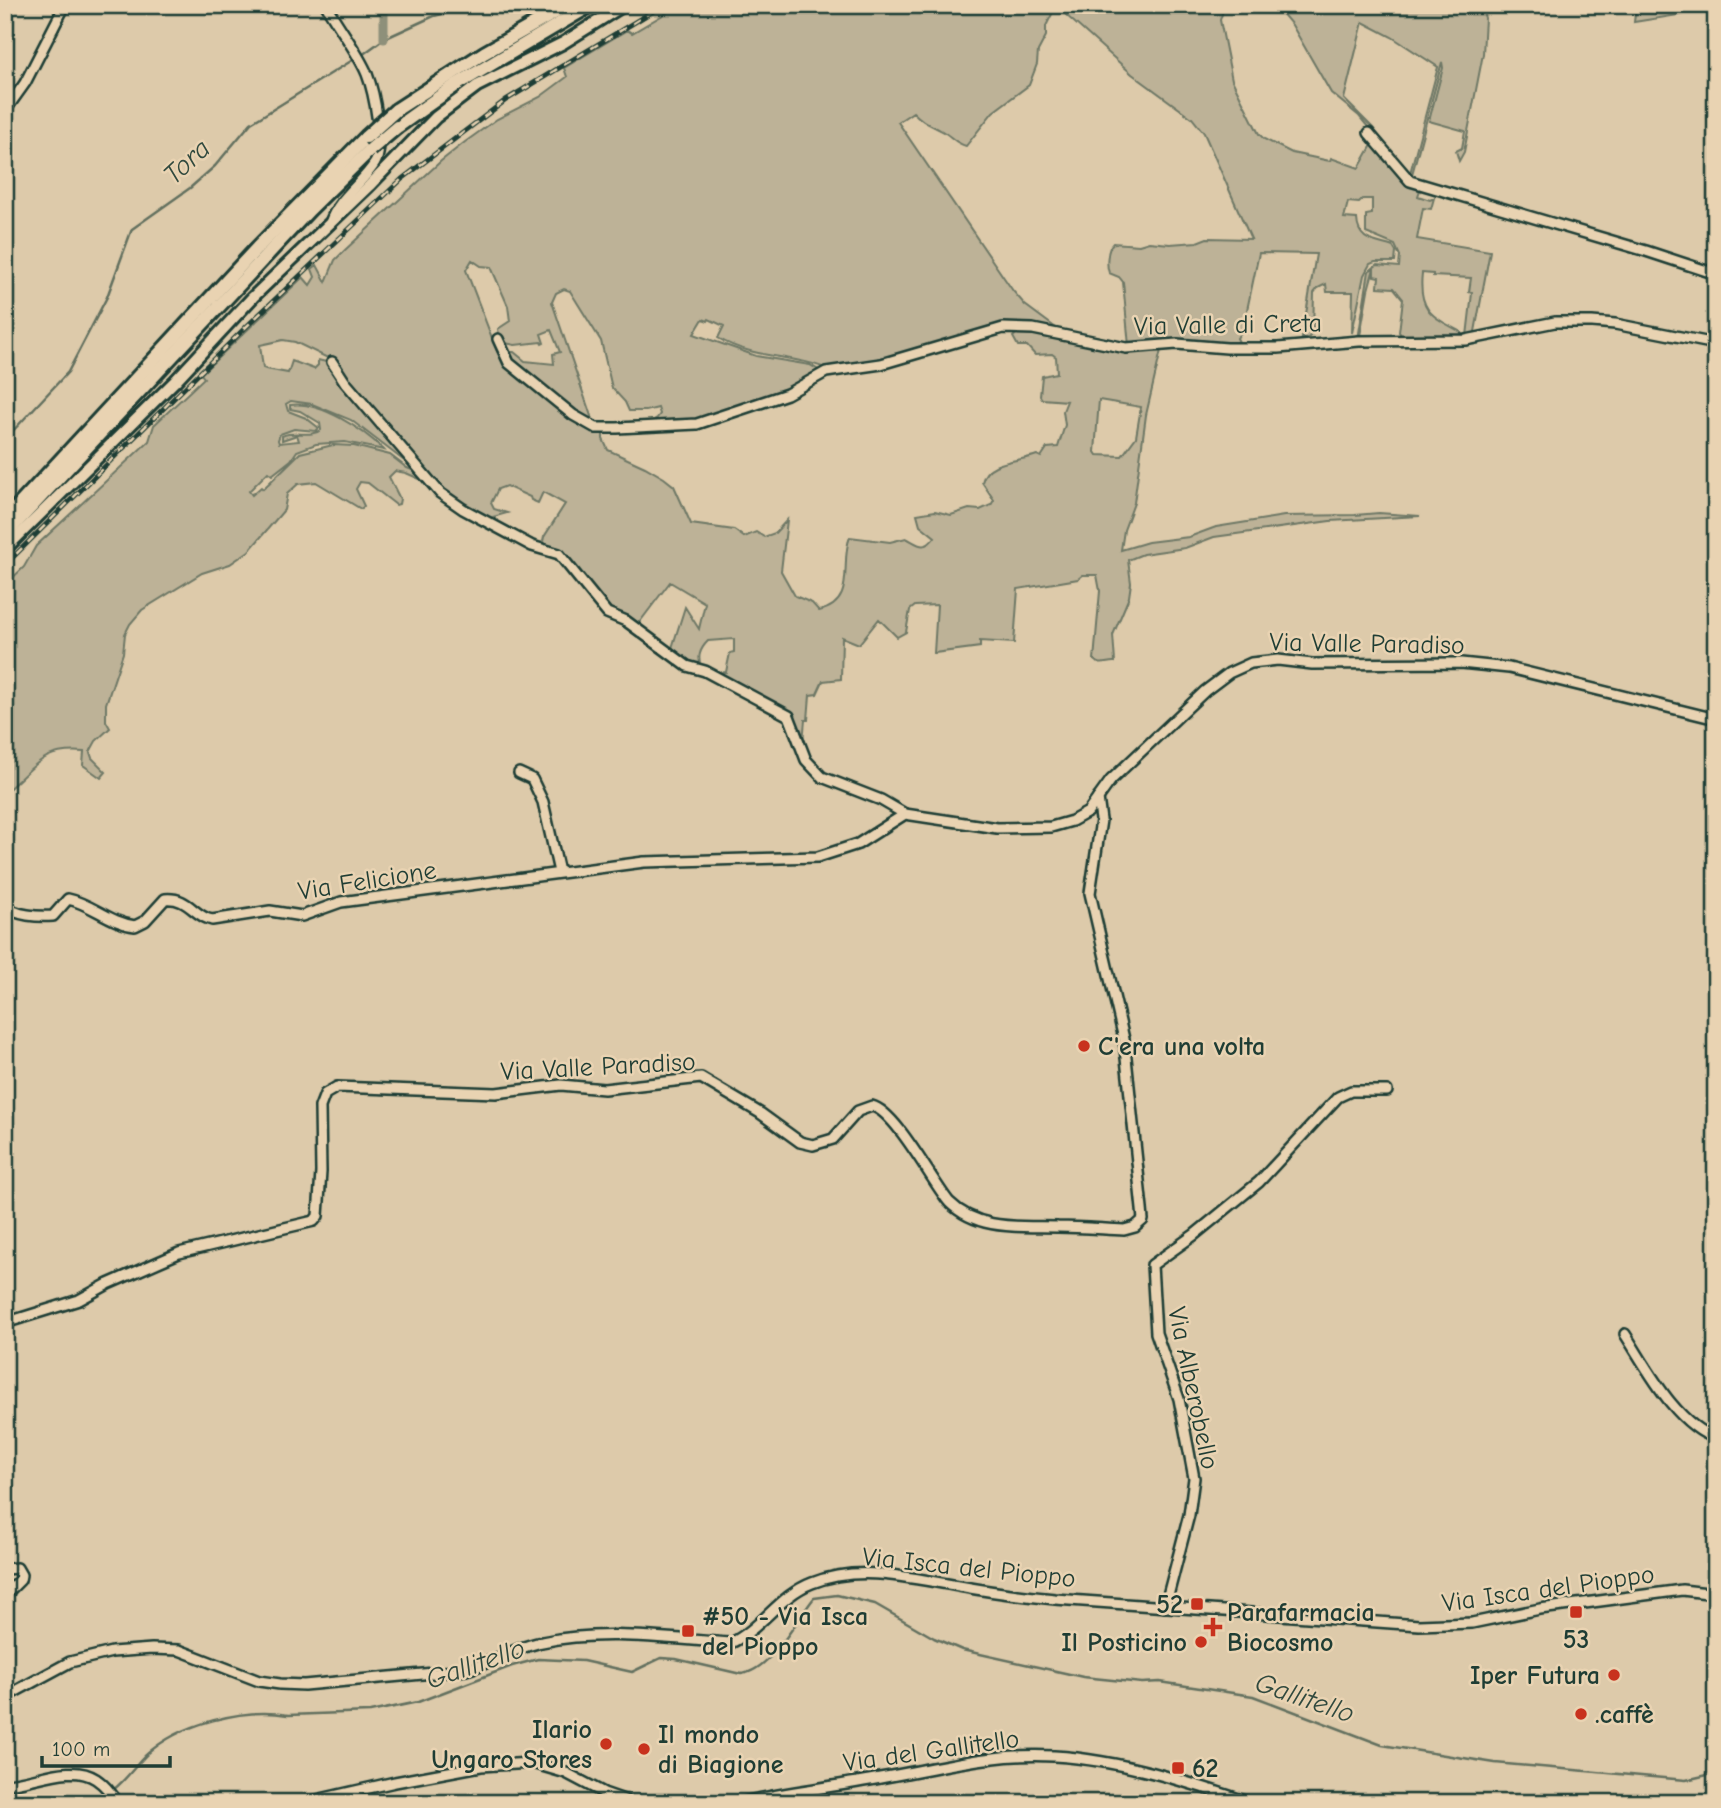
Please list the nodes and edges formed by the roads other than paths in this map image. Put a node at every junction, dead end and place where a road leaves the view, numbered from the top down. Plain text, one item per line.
1 (65, 5) edge
2 (326, 5) edge
3 (568, 5) edge
4 (591, 5) edge
5 (624, 5) edge
6 (5, 111) edge
7 (1369, 132) dead end
8 (330, 224) junction
9 (1716, 274) edge
10 (498, 339) dead end
11 (1716, 344) edge
12 (332, 362) dead end
13 (80, 439) junction
14 (5, 511) edge
15 (5, 520) edge
16 (5, 535) edge
17 (5, 548) edge
18 (1716, 719) edge
19 (519, 773) dead end
20 (1098, 798) junction
21 (905, 814) junction
22 (559, 872) junction
23 (5, 905) edge
24 (1387, 1091) dead end
25 (5, 1322) edge
26 (1625, 1334) dead end
27 (1716, 1438) edge
28 (5, 1569) edge
29 (1716, 1594) edge
30 (5, 1595) edge
31 (1165, 1607) junction
32 (5, 1697) edge
33 (5, 1783) edge
34 (118, 1803) edge
35 (303, 1803) edge
36 (633, 1803) edge
37 (738, 1803) edge
38 (1251, 1803) edge

1 - 6 street
2 - 8 street
3 - 13 highway, bridge
4 - 16 highway, bridge
5 - 8 main road
7 - 9 street
8 - 17 main road
10 - 11 street, Via Valle di Creta
12 - 21 street
13 - 14 highway
13 - 15 highway
18 - 20 street, Via Valle Paradiso
19 - 22 street
20 - 21 street
20 - 25 street, Via Valle Paradiso
21 - 22 street, Via Felicione
22 - 23 street, Via Felicione
24 - 31 street, Via Alberobello
26 - 27 street
28 - 30 street
29 - 31 street, Via Isca del Pioppo
31 - 32 street, Via Isca del Pioppo
33 - 34 street
35 - 36 street
37 - 38 street, Via del Gallitello

